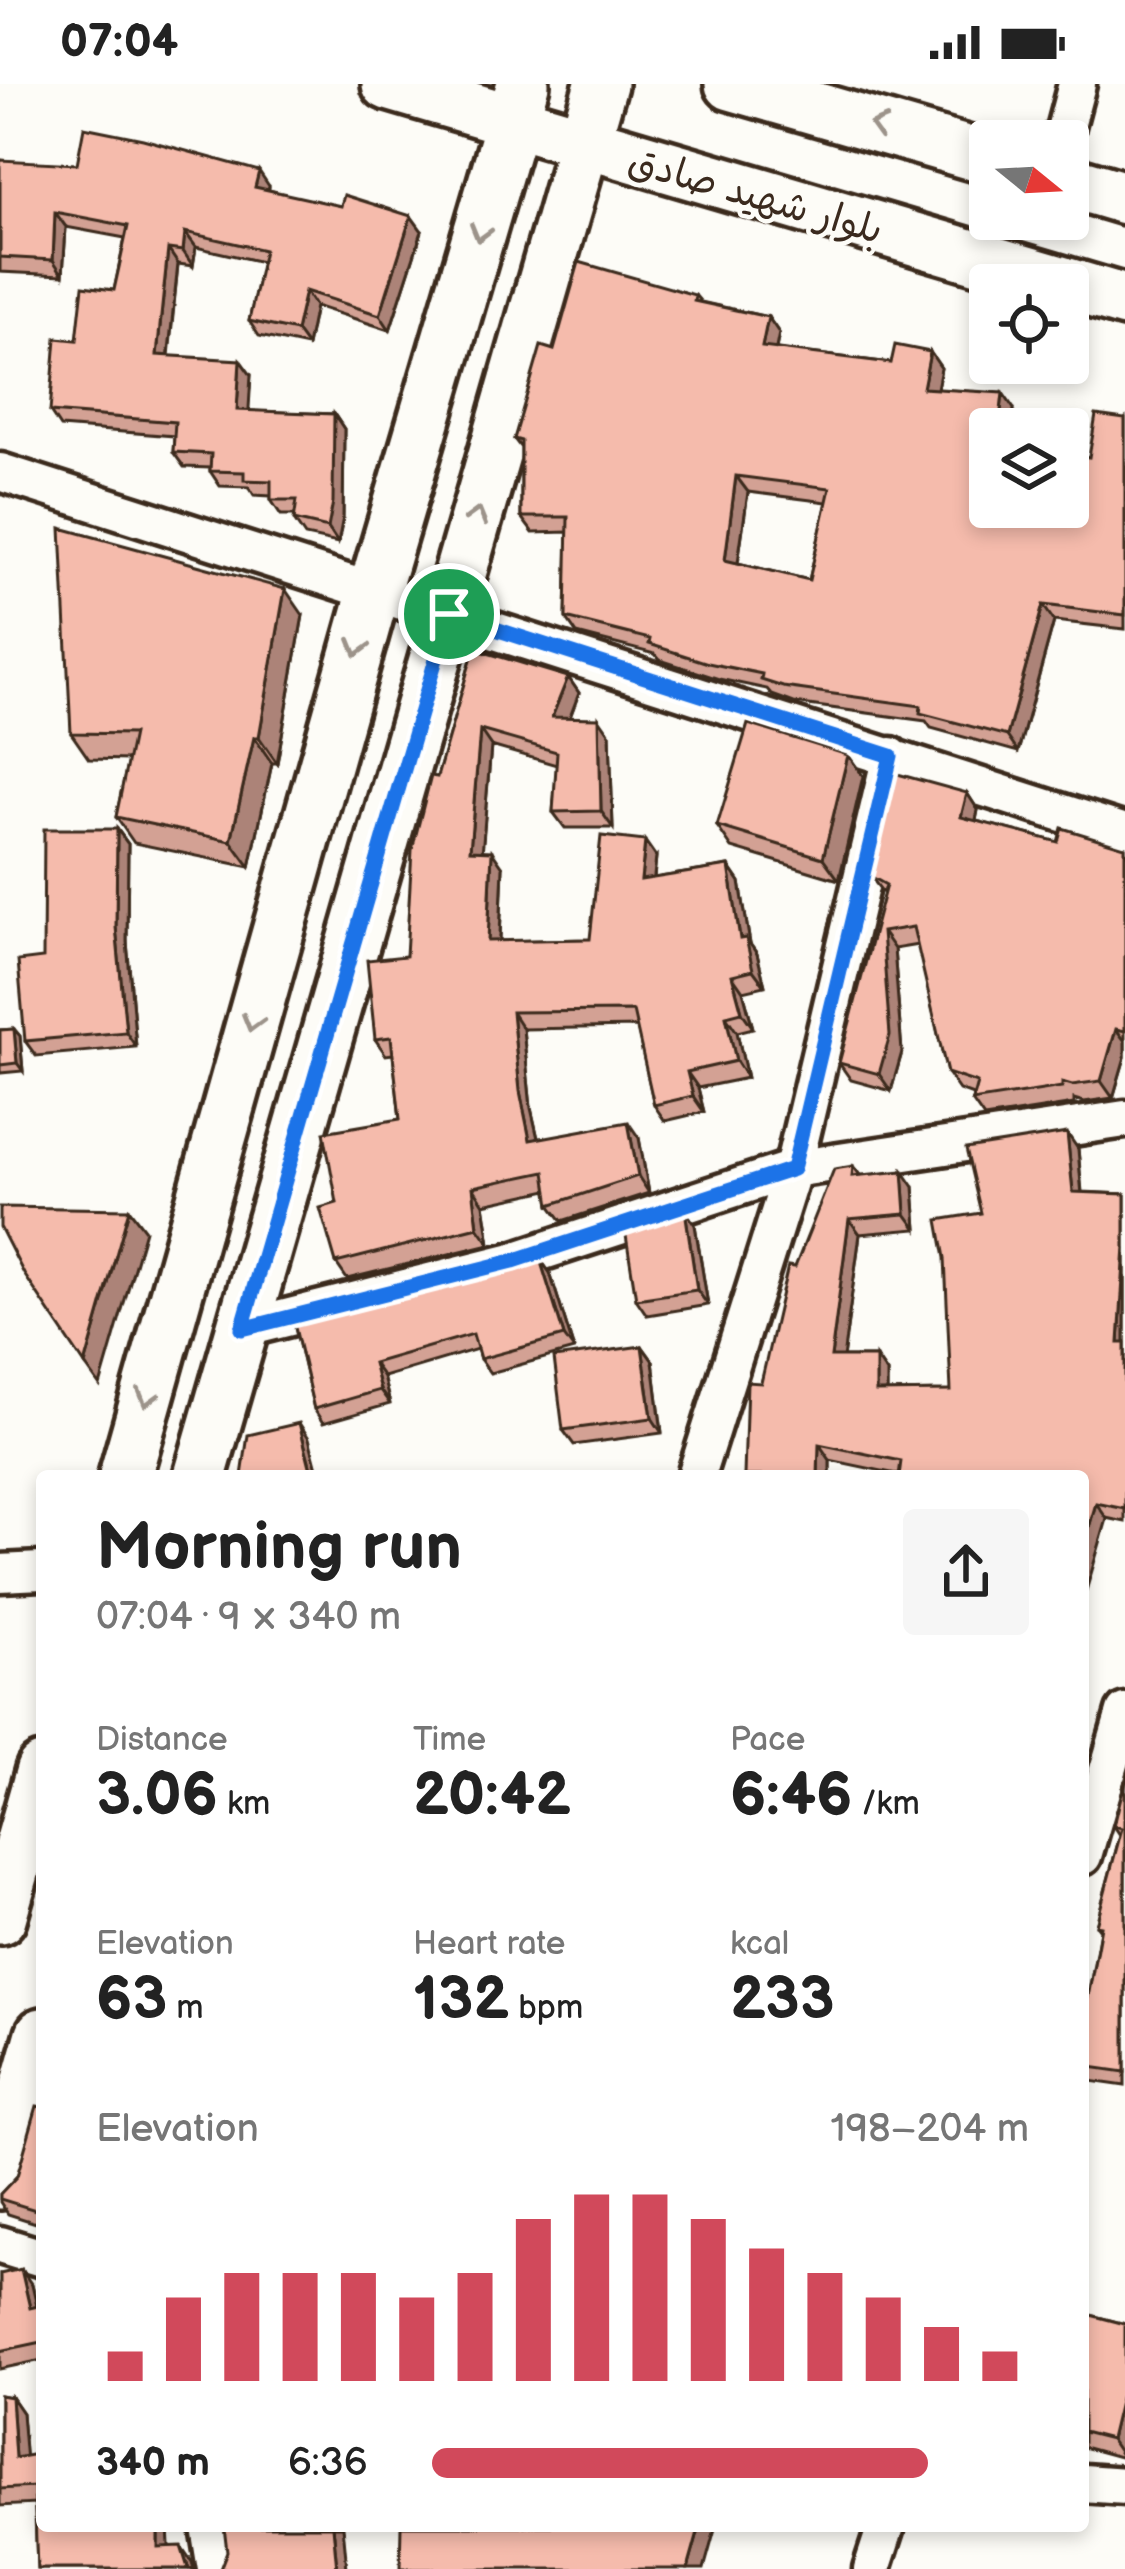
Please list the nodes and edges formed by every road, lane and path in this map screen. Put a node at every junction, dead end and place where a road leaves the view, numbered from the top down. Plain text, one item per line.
1 (388, 84) edge
2 (601, 84) edge
3 (730, 84) edge
4 (1077, 84) edge
5 (518, 102) edge
6 (1068, 120) edge
7 (584, 144) junction
8 (969, 153) edge
9 (1089, 187) edge
10 (1125, 198) edge
11 (1125, 301) edge
12 (0, 472) edge
13 (374, 591) junction
14 (449, 614) junction
15 (891, 756) junction
16 (1125, 833) edge
17 (1125, 1119) edge
18 (793, 1169) junction
19 (242, 1329) junction
20 (127, 1470) edge
21 (202, 1470) edge
22 (698, 1470) edge
23 (36, 1571) edge
24 (0, 1574) edge
25 (1125, 1712) edge
26 (36, 1791) edge
27 (1089, 1835) edge
28 (0, 1918) edge
29 (36, 2055) edge
30 (0, 2183) edge
31 (0, 2246) edge
32 (36, 2256) edge
33 (1089, 2483) edge
34 (1125, 2486) edge
35 (210, 2532) edge
36 (884, 2532) edge
37 (216, 2569) edge
38 (872, 2569) edge

1 - 5 street, بلوار شهید صادق
2 - 7 street
8 -> 3 street
4 - 6 street
5 - 7 street, بلوار شهید صادق
5 -> 13 street
7 - 11 street, بلوار شهید صادق
14 -> 7 street
9 - 10 street
12 - 13 street
13 - 14 street
13 -> 20 street
14 - 15 street
14 - 19 street
15 - 16 street
15 - 18 street
17 - 18 street
18 - 19 street
18 - 22 street
19 - 21 street
23 - 24 street
25 - 27 street
26 - 28 street
29 - 30 street
31 - 32 street
33 - 34 street
35 - 37 street
36 - 38 street

